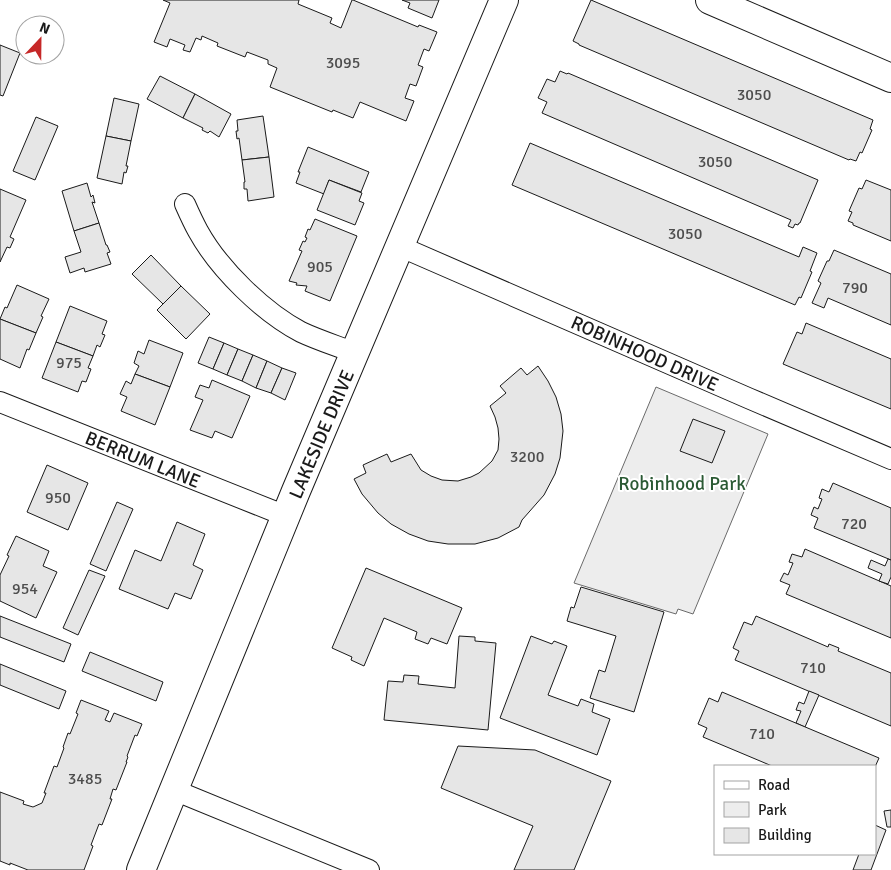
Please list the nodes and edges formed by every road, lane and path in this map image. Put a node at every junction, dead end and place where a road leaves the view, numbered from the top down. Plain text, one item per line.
1 (504, 0) edge
2 (710, 0) edge
3 (891, 78) edge
4 (185, 204) dead end
5 (399, 246) junction
6 (355, 353) junction
7 (0, 402) edge
8 (891, 459) edge
9 (286, 516) junction
10 (174, 790) junction
11 (141, 870) edge
12 (368, 870) edge

1 - 5 street, LAKESIDE DRIVE
2 - 3 street
4 - 6 street
5 - 6 street, LAKESIDE DRIVE
5 - 8 street, ROBINHOOD DRIVE
6 - 9 street, LAKESIDE DRIVE
7 - 9 street, BERRUM LANE
9 - 10 street, LAKESIDE DRIVE
10 - 11 street, LAKESIDE DRIVE
10 - 12 street

